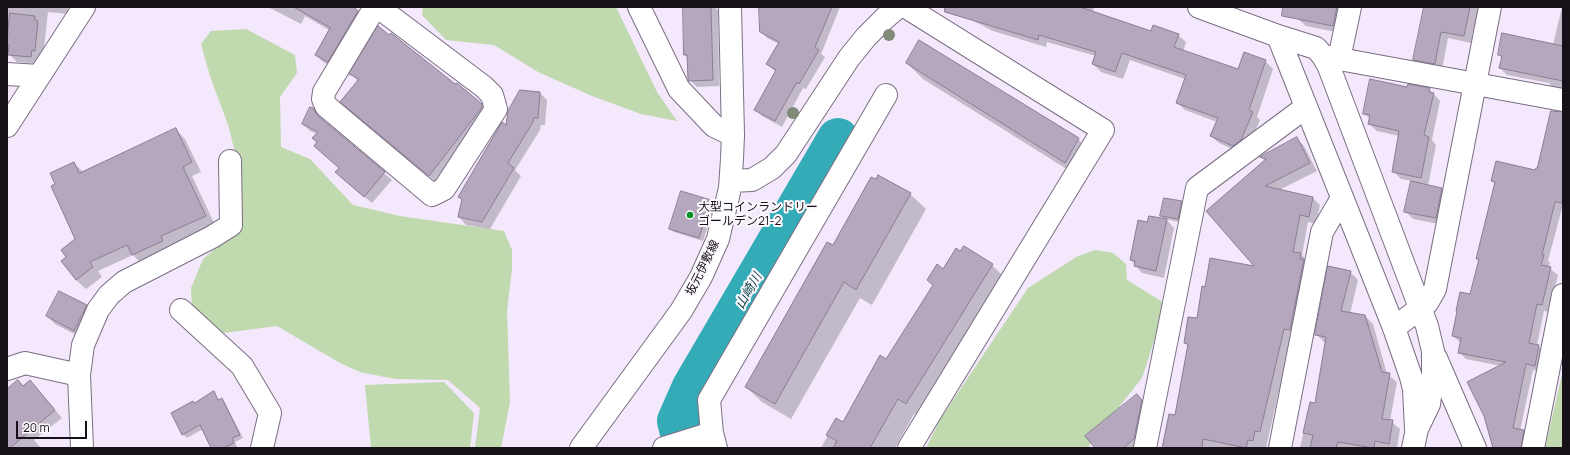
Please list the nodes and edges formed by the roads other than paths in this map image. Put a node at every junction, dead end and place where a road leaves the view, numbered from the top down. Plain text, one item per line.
1 (84, 7) edge
2 (375, 7) edge
3 (378, 7) edge
4 (639, 7) edge
5 (730, 7) edge
6 (898, 7) edge
7 (906, 7) edge
8 (1198, 7) edge
9 (1350, 7) edge
10 (1490, 7) edge
11 (1278, 36) junction
12 (1331, 57) junction
13 (7, 74) edge
14 (39, 76) junction
15 (1475, 84) junction
16 (886, 95) dead end
17 (1563, 100) edge
18 (1306, 107) junction
19 (7, 126) edge
20 (733, 135) junction
21 (230, 161) dead end
22 (731, 181) junction
23 (1342, 198) junction
24 (1563, 295) edge
25 (1420, 308) junction
26 (181, 310) dead end
27 (1394, 328) junction
28 (1433, 352) junction
29 (7, 369) edge
30 (79, 375) junction
31 (1415, 439) edge
32 (714, 441) edge
33 (82, 448) edge
34 (262, 448) edge
35 (581, 448) edge
36 (665, 448) edge
37 (909, 448) edge
38 (1144, 448) edge
39 (1280, 448) edge
40 (1475, 448) edge
41 (1533, 448) edge

1 - 14 street
2 - 3 street
4 - 20 street
5 - 20 street, 坂元伊敷線
6 - 22 street
7 - 37 street
8 - 11 street
9 - 12 street
10 - 15 street
11 - 12 street
11 - 18 street
12 - 15 street
12 - 25 street
13 - 14 street
14 - 19 street
15 - 17 street
15 - 25 street
16 - 32 street
18 - 23 street
18 - 38 street
20 - 22 street, 坂元伊敷線
21 - 30 street
22 - 35 street, 坂元伊敷線
23 - 27 street
23 - 39 street
24 - 41 street
25 - 27 street
25 - 28 street
26 - 34 street
27 - 31 street
28 - 31 street
28 - 40 street
29 - 30 street
30 - 33 street
32 - 36 street

